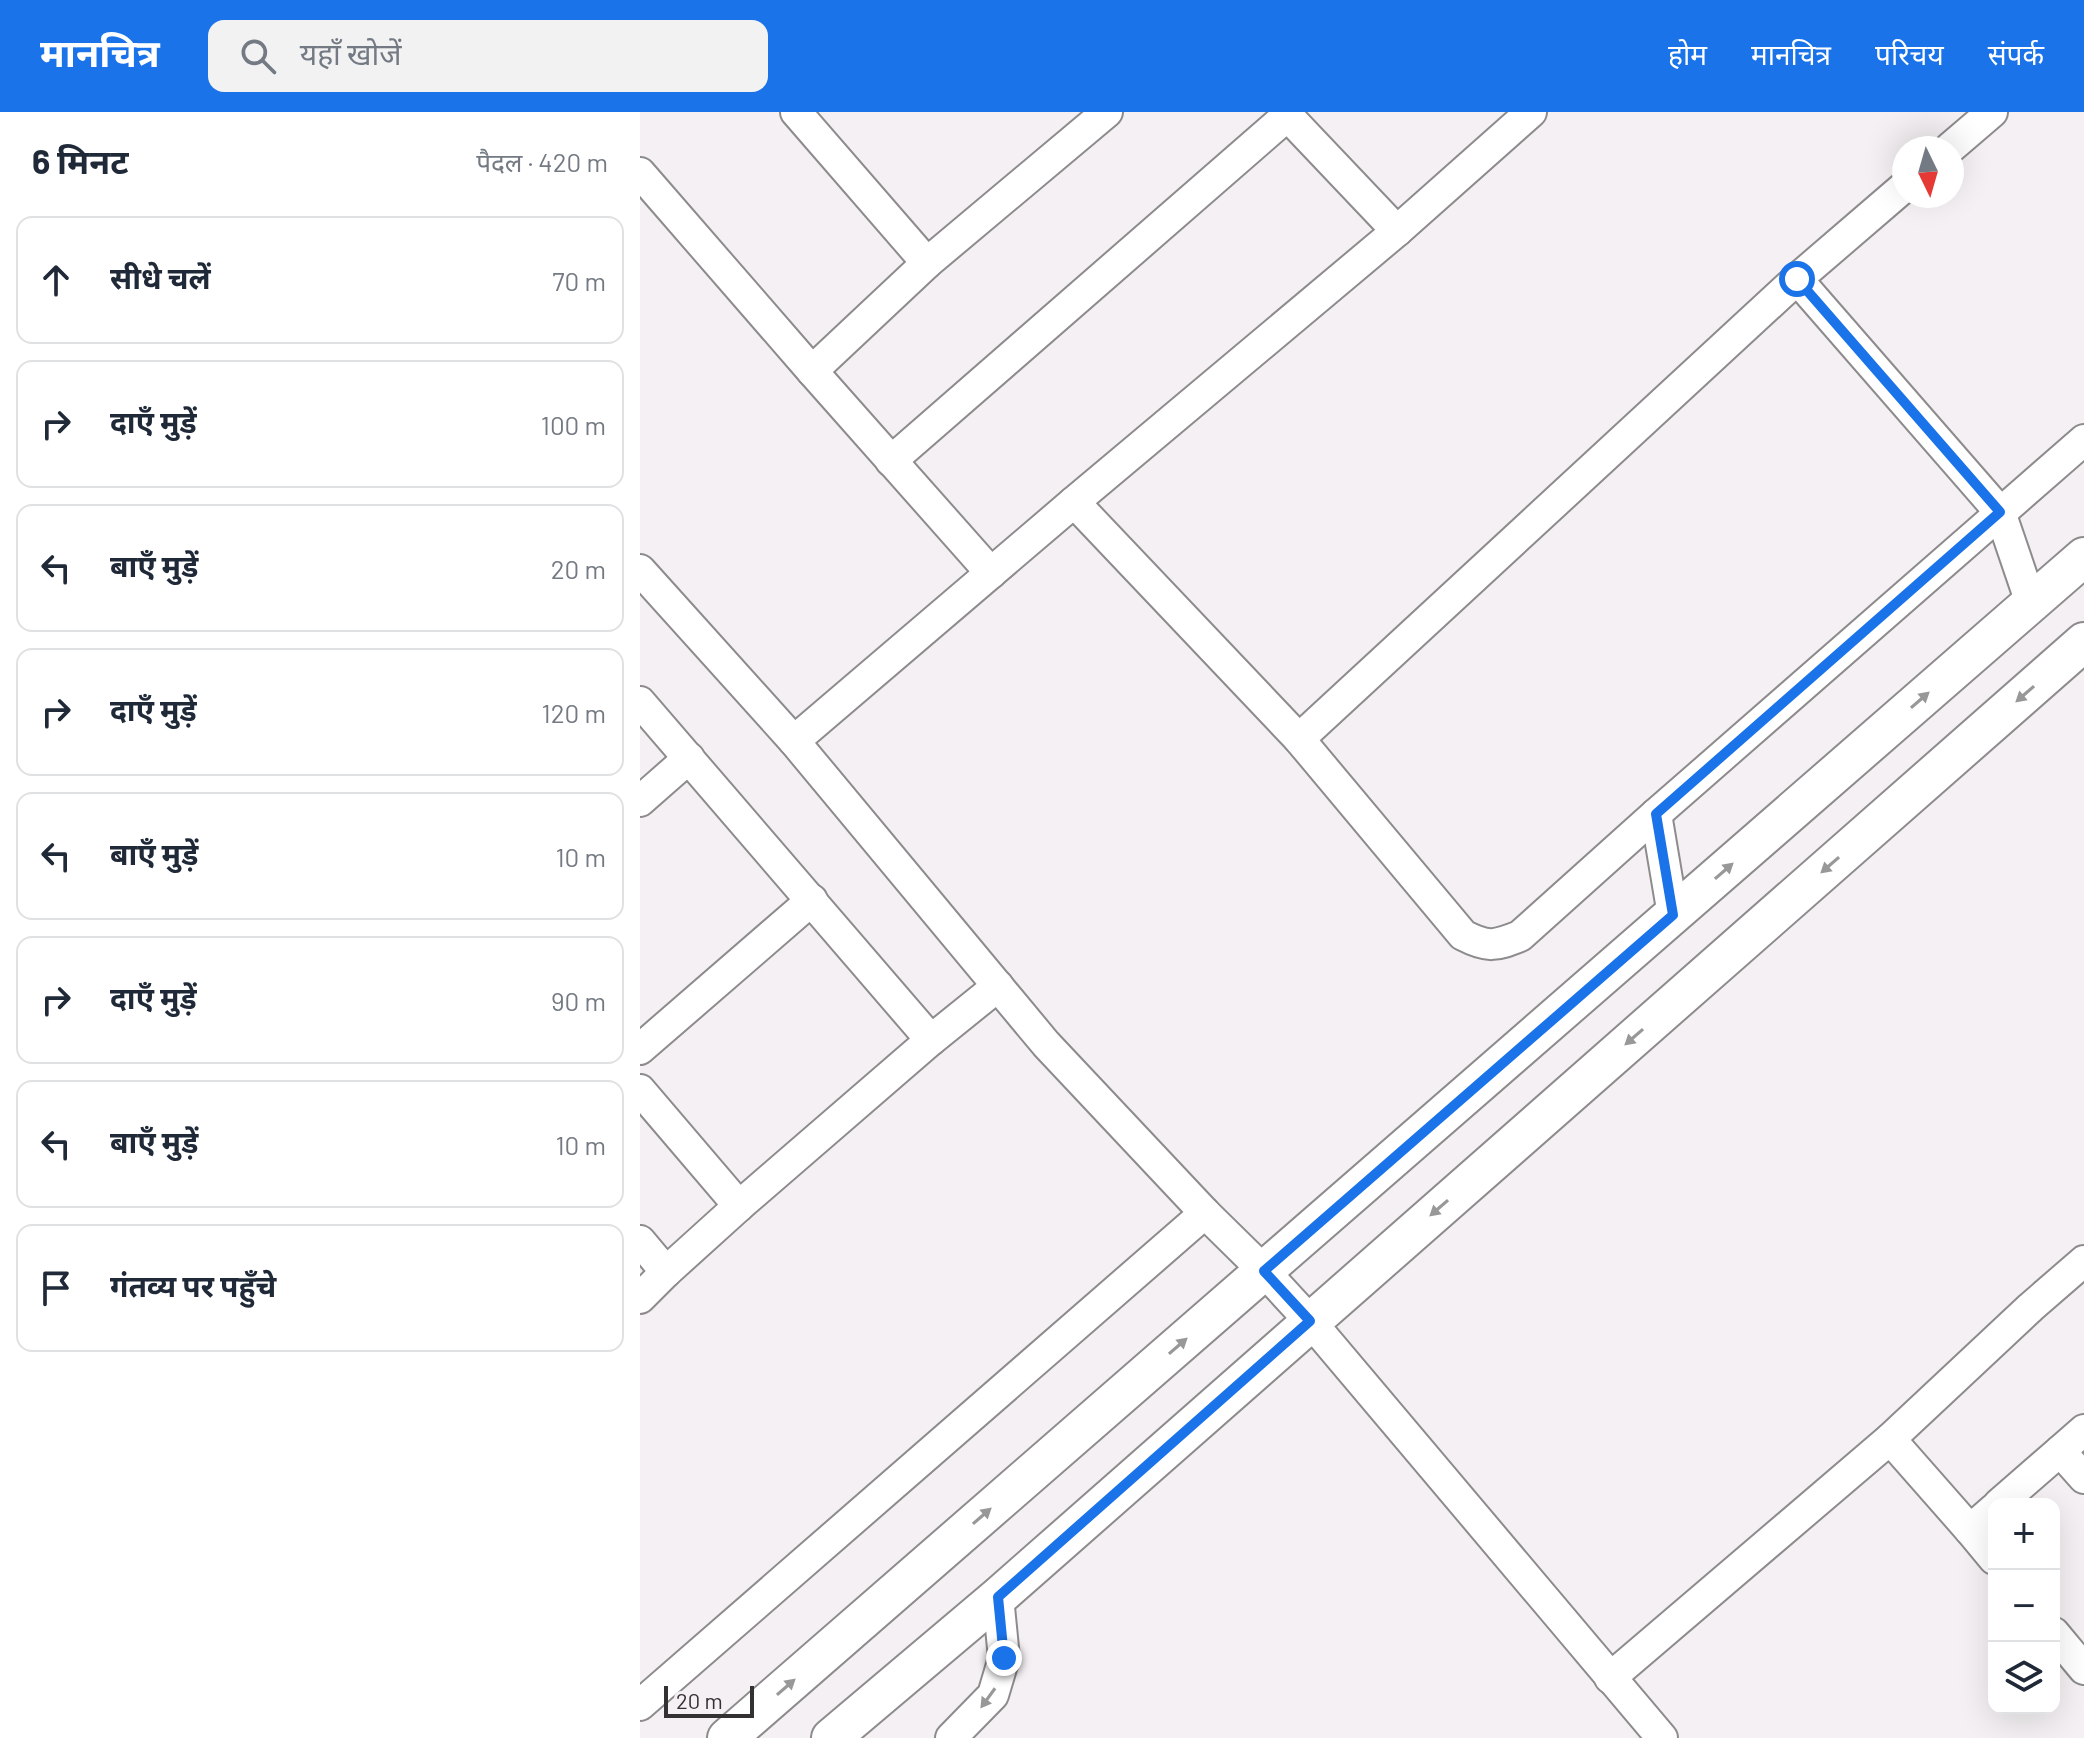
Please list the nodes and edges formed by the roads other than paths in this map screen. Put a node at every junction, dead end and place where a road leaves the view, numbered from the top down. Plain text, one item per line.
1 (796, 112) edge
2 (1107, 112) edge
3 (1531, 112) edge
4 (1992, 112) edge
5 (1285, 114) edge
6 (1964, 136) edge
7 (640, 173) edge
8 (1892, 197) edge
9 (1397, 231) junction
10 (927, 263) junction
11 (1797, 279) junction
12 (812, 371) junction
13 (2084, 440) edge
14 (891, 461) junction
15 (1074, 502) junction
16 (2000, 512) junction
17 (2084, 557) edge
18 (640, 570) edge
19 (991, 573) junction
20 (2031, 603) junction
21 (2084, 642) edge
22 (640, 702) edge
23 (1299, 739) junction
24 (794, 741) junction
25 (689, 758) junction
26 (640, 801) edge
27 (1656, 814) junction
28 (812, 900) junction
29 (1673, 915) junction
30 (998, 986) junction
31 (931, 1040) junction
32 (640, 1049) edge
33 (640, 1090) edge
34 (739, 1206) junction
35 (1205, 1213) junction
36 (640, 1241) edge
37 (2084, 1261) edge
38 (1264, 1271) junction
39 (666, 1272) junction
40 (640, 1298) edge
41 (1310, 1321) junction
42 (2084, 1430) edge
43 (1890, 1439) junction
44 (2060, 1451) junction
45 (2084, 1478) edge
46 (2006, 1498) edge
47 (1988, 1514) edge
48 (1970, 1530) junction
49 (1988, 1552) edge
50 (998, 1597) junction
51 (2060, 1640) edge
52 (2084, 1669) edge
53 (1610, 1678) junction
54 (640, 1705) edge
55 (727, 1738) edge
56 (831, 1738) edge
57 (951, 1738) edge
58 (1662, 1738) edge

1 - 10 street
2 - 10 street
3 - 9 street
4 - 6 street
5 - 9 street
5 - 14 street
7 - 12 street
8 - 11 street
9 - 15 street
10 - 12 street
11 - 16 street
11 - 23 street
12 - 14 street
13 - 16 street
14 - 19 street
15 - 19 street
15 - 23 street
16 - 20 street
16 - 27 street
17 - 20 main road
18 - 24 street
19 - 24 street
29 -> 20 main road
21 -> 41 main road
22 - 25 street
23 - 27 street
24 - 30 street
25 - 26 street
25 - 28 street
27 - 29 street
28 - 31 street
28 - 32 street
29 - 38 main road
30 - 31 street
30 - 35 street
31 - 34 street
33 - 34 street
34 - 39 street
35 - 38 street
35 - 54 street
36 - 39 street
37 - 43 street
38 - 41 street
55 -> 38 main road
39 - 40 street
41 - 50 main road
41 - 53 street
42 - 44 street
43 - 48 street
43 - 53 street
44 - 45 street
44 - 46 street
47 - 48 street
48 - 49 street
50 - 56 main road
50 -> 57 street
51 - 52 street
53 - 58 street

